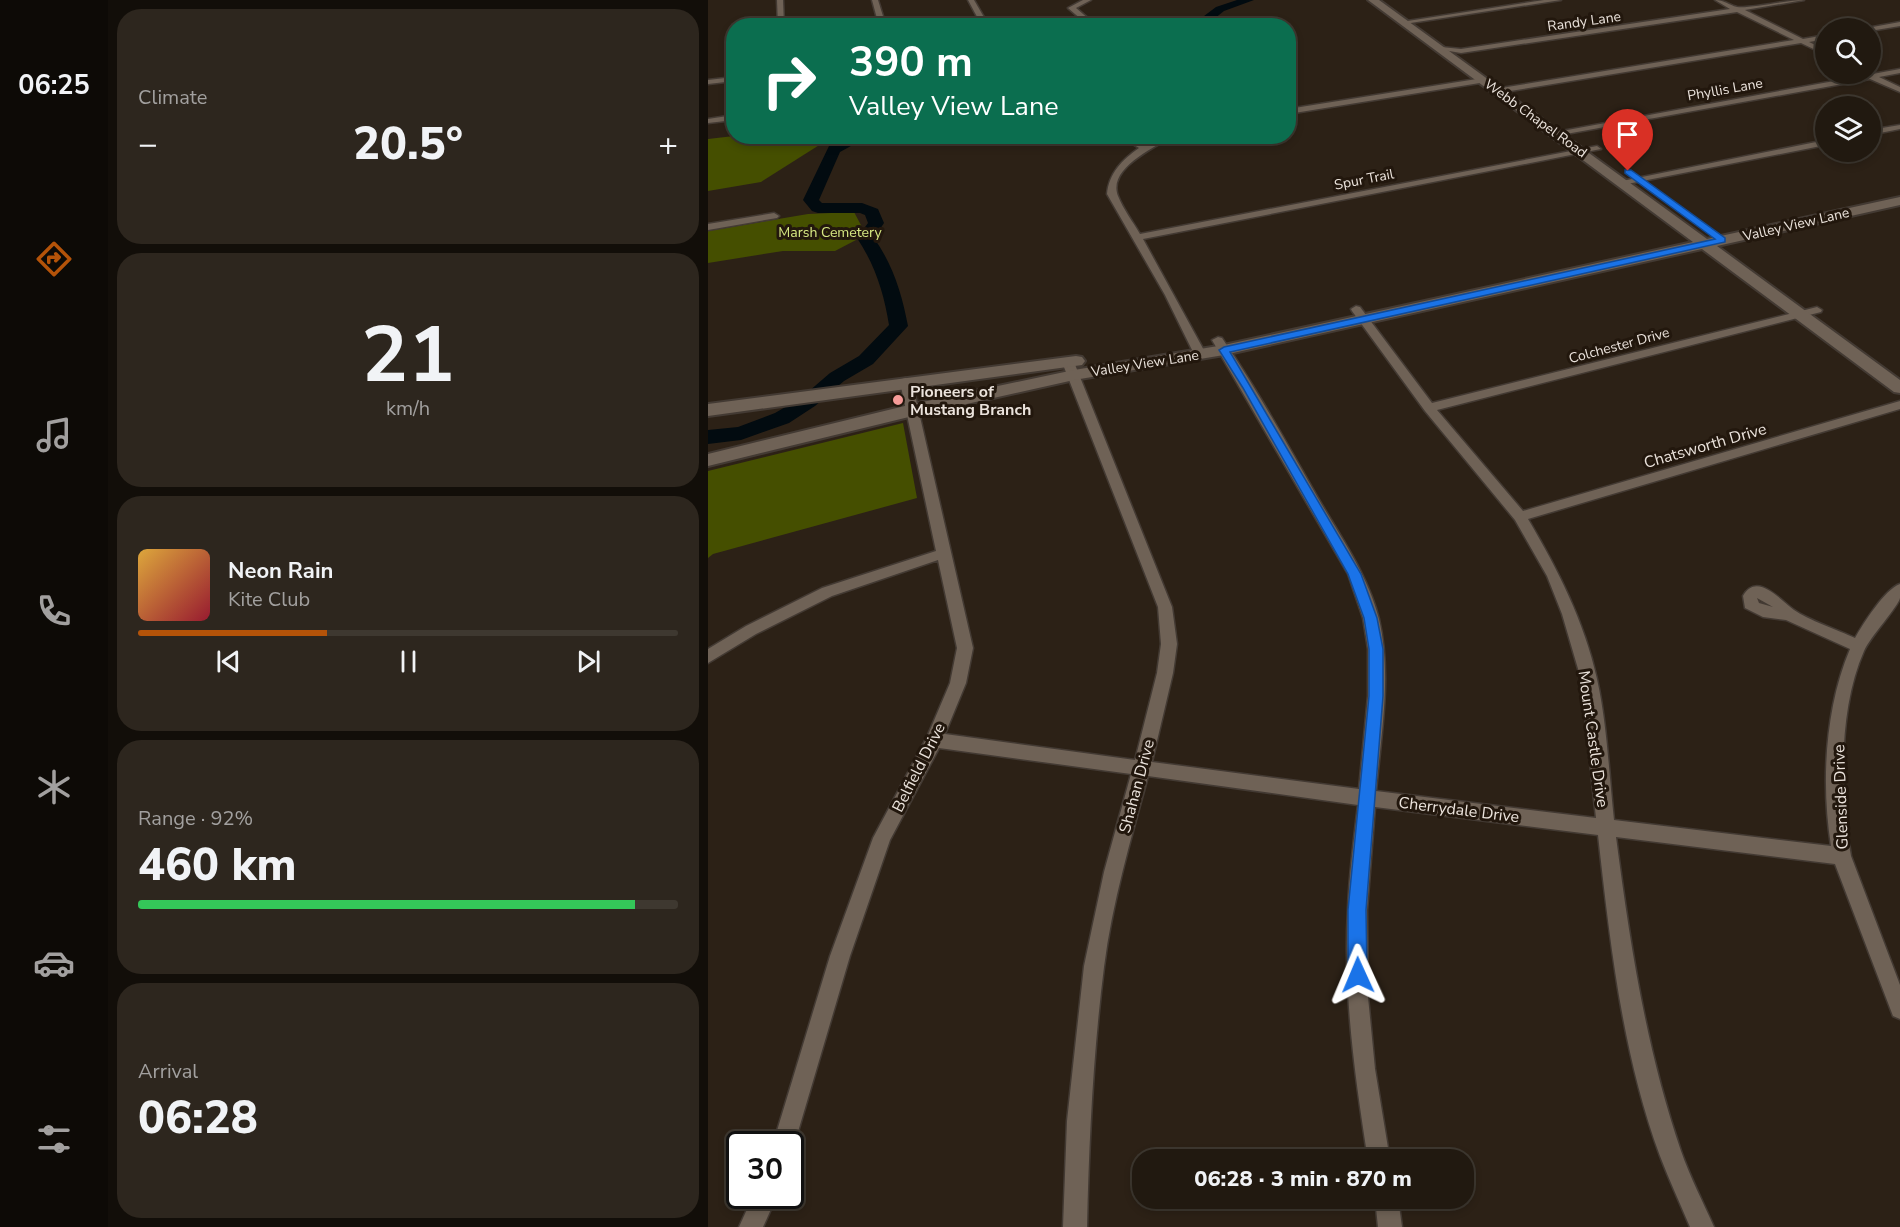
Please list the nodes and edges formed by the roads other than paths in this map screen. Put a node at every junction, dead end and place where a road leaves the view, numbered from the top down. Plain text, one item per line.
1 (780, 0) edge
2 (875, 0) edge
3 (971, 0) edge
4 (1088, 0) edge
5 (1373, 0) edge
6 (1386, 0) edge
7 (1558, 0) edge
8 (1718, 0) edge
9 (1730, 0) edge
10 (1801, 0) edge
11 (1747, 8) junction
12 (1738, 10) junction
13 (781, 18) edge
14 (881, 18) edge
15 (980, 18) edge
16 (1084, 18) edge
17 (1410, 21) junction
18 (1900, 24) edge
19 (1881, 27) edge
20 (1815, 39) edge
21 (1805, 40) junction
22 (1815, 43) edge
23 (1815, 46) edge
24 (1441, 48) junction
25 (1461, 51) junction
26 (1900, 71) edge
27 (1881, 74) edge
28 (1881, 74) edge
29 (726, 80) edge
30 (1483, 80) junction
31 (1881, 80) edge
32 (708, 82) edge
33 (1815, 84) edge
34 (1900, 84) edge
35 (1512, 89) junction
36 (1900, 90) edge
37 (1498, 91) junction
38 (1296, 111) edge
39 (726, 118) edge
40 (708, 121) edge
41 (1900, 127) edge
42 (1572, 131) junction
43 (1881, 131) edge
44 (1556, 133) junction
45 (1138, 144) edge
46 (1153, 144) edge
47 (1815, 144) edge
48 (1145, 148) junction
49 (1597, 149) junction
50 (1581, 152) junction
51 (1639, 179) junction
52 (1622, 182) junction
53 (1900, 190) edge
54 (1900, 201) edge
55 (1843, 208) junction
56 (774, 216) dead end
57 (708, 227) edge
58 (1137, 237) junction
59 (1707, 237) junction
60 (1809, 312) junction
61 (1360, 314) junction
62 (1221, 345) junction
63 (1197, 349) junction
64 (1071, 368) junction
65 (1900, 370) edge
66 (906, 382) junction
67 (1900, 388) edge
68 (1900, 405) edge
69 (1429, 408) junction
70 (913, 410) junction
71 (708, 411) edge
72 (708, 460) edge
73 (1520, 517) junction
74 (945, 553) junction
75 (1900, 590) edge
76 (1788, 614) dead end
77 (1859, 646) junction
78 (708, 657) edge
79 (934, 740) junction
80 (1143, 766) junction
81 (1365, 798) junction
82 (1606, 828) junction
83 (1842, 856) junction
84 (1900, 1009) edge
85 (788, 1131) edge
86 (1377, 1149) edge
87 (759, 1209) edge
88 (1388, 1209) edge
89 (751, 1227) edge
90 (1074, 1227) edge
91 (1390, 1227) edge
92 (1702, 1227) edge

1 - 13 street
2 - 14 street
3 - 15 street
4 - 16 street
5 - 17 main road, Webb Chapel Road
6 - 17 main road, Webb Chapel Road
7 - 17 street
8 - 12 street
9 - 11 street
10 - 11 street, Randy Lane
11 - 12 street, Randy Lane
11 - 21 street
12 - 21 street
12 - 25 street, Randy Lane
17 - 24 main road, Webb Chapel Road
17 - 25 main road, Webb Chapel Road
18 - 19 street
20 - 21 street
21 - 22 street
21 - 23 street
21 - 35 street
24 - 25 street, Randy Lane
24 - 30 main road, Webb Chapel Road
25 - 35 main road, Webb Chapel Road
26 - 27 street, Phyllis Lane
28 - 34 street
29 - 32 street
30 - 37 main road, Webb Chapel Road
30 - 38 street
31 - 36 street
33 - 42 street, Phyllis Lane
35 - 37 street
35 - 42 main road, Webb Chapel Road
37 - 44 main road, Webb Chapel Road
39 - 40 street
41 - 43 street
42 - 44 street, Phyllis Lane
42 - 49 main road, Webb Chapel Road
44 - 50 main road, Webb Chapel Road
45 - 48 street
46 - 48 street
47 - 51 street
48 - 58 street
49 - 50 street, Spur Trail
49 - 51 main road, Webb Chapel Road
50 - 52 main road, Webb Chapel Road
50 - 58 street, Spur Trail
51 - 52 street
51 - 59 main road, Webb Chapel Road
52 - 59 main road, Webb Chapel Road
53 - 55 main road, Valley View Lane
54 - 55 main road, Valley View Lane
55 - 59 main road, Valley View Lane
56 - 57 street
58 - 63 street
59 - 60 main road, Webb Chapel Road
59 - 61 main road, Valley View Lane
60 - 65 main road, Webb Chapel Road
60 - 67 main road, Webb Chapel Road
60 - 69 street, Colchester Drive
61 - 62 main road, Valley View Lane
61 - 69 street, Mount Castle Drive
62 - 63 main road, Valley View Lane
62 - 81 street
63 - 64 main road, Valley View Lane
64 - 66 main road, Valley View Lane
64 - 70 main road, Valley View Lane
64 - 80 street, Shahan Drive
66 - 70 street, Belfield Drive
66 - 71 main road, Valley View Lane
68 - 73 street, Chatsworth Drive
69 - 73 street, Mount Castle Drive
70 - 72 main road, Valley View Lane
70 - 74 street, Belfield Drive
73 - 82 street, Mount Castle Drive
74 - 78 street
74 - 79 street, Belfield Drive
75 - 77 street, Glenside Drive
76 - 77 street
77 - 83 street, Glenside Drive
79 - 80 street, Cherrydale Drive
79 - 85 street, Belfield Drive
80 - 81 street, Cherrydale Drive
80 - 90 street, Shahan Drive
81 - 82 street, Cherrydale Drive
81 - 86 street
82 - 83 street, Cherrydale Drive
82 - 92 street, Mount Castle Drive
83 - 84 street, Glenside Drive
87 - 89 street
88 - 91 street

